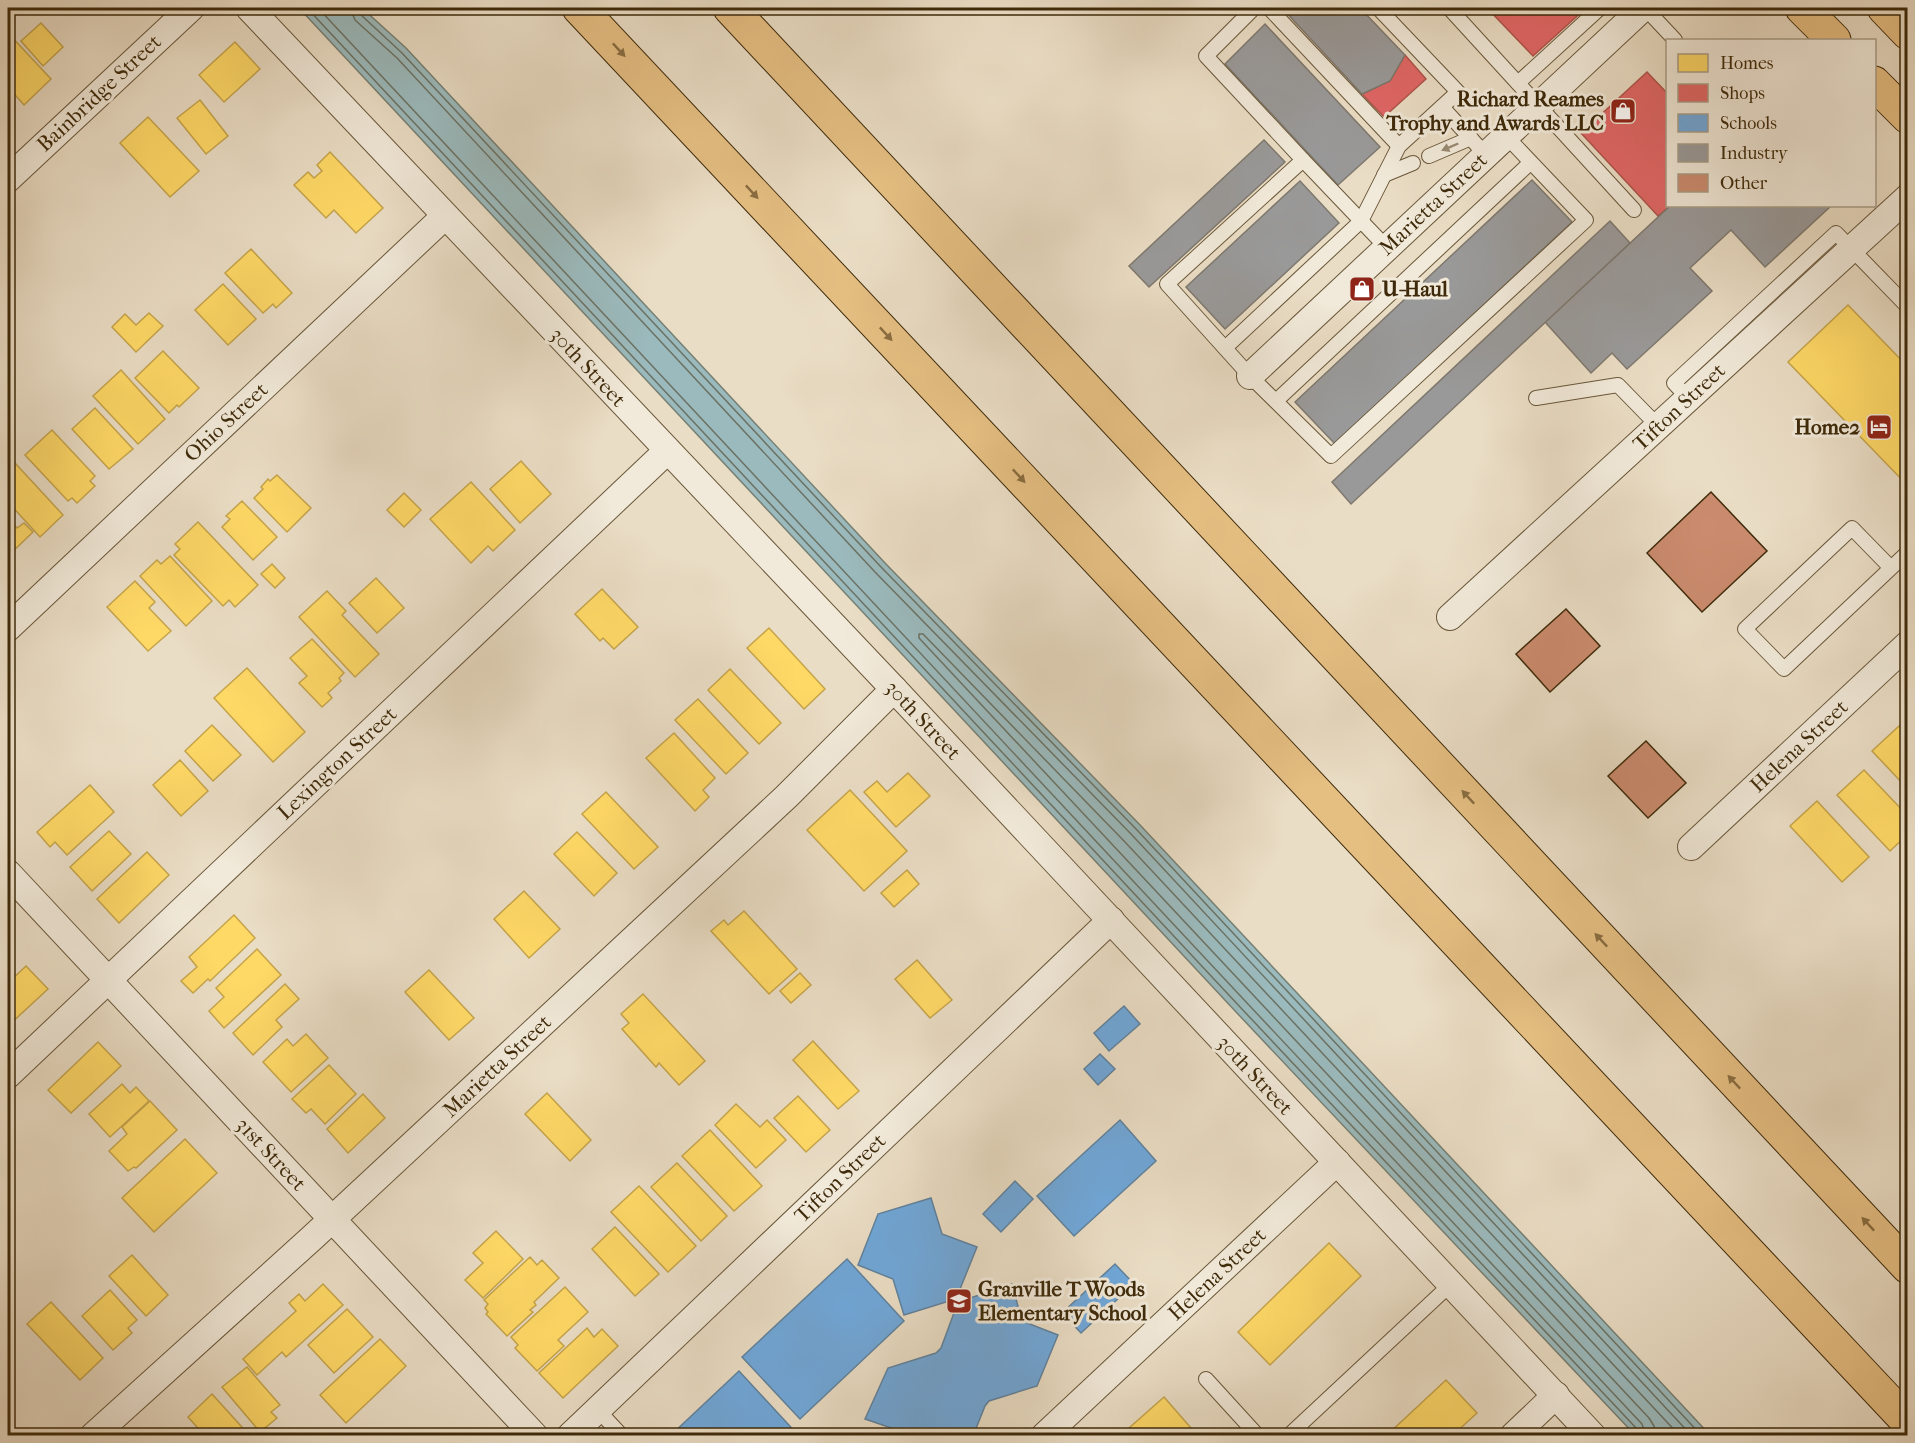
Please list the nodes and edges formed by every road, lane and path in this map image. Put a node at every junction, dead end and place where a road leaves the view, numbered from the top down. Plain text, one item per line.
1 (191, 8) edge
2 (249, 8) edge
3 (579, 8) edge
4 (730, 8) edge
5 (1254, 8) edge
6 (1269, 8) edge
7 (1378, 8) edge
8 (1449, 8) edge
9 (1600, 8) edge
10 (1644, 8) edge
11 (1802, 8) edge
12 (1675, 39) edge
13 (1833, 39) edge
14 (1518, 83) junction
15 (1876, 84) edge
16 (1538, 105) junction
17 (1442, 107) junction
18 (1908, 117) edge
19 (1506, 136) junction
20 (1399, 146) junction
21 (1478, 147) junction
22 (1429, 156) dead end
23 (1302, 160) junction
24 (1413, 163) dead end
25 (1530, 163) junction
26 (1384, 175) junction
27 (8, 179) edge
28 (1908, 197) edge
29 (1634, 210) dead end
30 (445, 216) junction
31 (1361, 221) junction
32 (1387, 248) junction
33 (1852, 248) junction
34 (1908, 307) edge
35 (1225, 348) junction
36 (1250, 376) junction
37 (1536, 398) dead end
38 (1276, 401) junction
39 (1658, 426) junction
40 (667, 451) junction
41 (1908, 552) edge
42 (1891, 568) junction
43 (1450, 617) dead end
44 (8, 628) edge
45 (1908, 644) edge
46 (894, 689) junction
47 (1691, 848) dead end
48 (8, 873) edge
49 (1111, 920) junction
50 (108, 980) junction
51 (8, 1075) edge
52 (1337, 1162) junction
53 (333, 1219) junction
54 (1908, 1267) edge
55 (1451, 1284) junction
56 (1206, 1379) dead end
57 (1556, 1395) junction
58 (597, 1409) junction
59 (1908, 1422) edge
60 (93, 1436) edge
61 (535, 1436) edge
62 (570, 1436) edge
63 (622, 1436) edge
64 (1044, 1436) edge
65 (1258, 1436) edge
66 (1288, 1436) edge
67 (1513, 1436) edge
68 (1593, 1436) edge

1 - 27 street, Bainbridge Street
2 - 30 street, 30th Street
3 -> 59 main road
54 -> 4 main road
5 - 23 lane
6 - 20 lane
7 - 17 lane
8 - 14 lane
9 - 14 lane
10 - 12 lane
10 - 16 street, Marietta Street
11 - 13 main road
14 - 16 lane
15 - 18 main road
16 - 19 street, Marietta Street
16 - 29 lane
17 - 20 lane
17 - 21 lane
19 - 21 street, Marietta Street
19 - 25 lane
20 - 26 lane
21 -> 22 lane
21 - 32 street, Marietta Street
23 - 31 lane
23 - 35 lane
24 - 26 lane
25 - 38 lane
25 - 38 lane
26 - 31 lane
28 - 33 street, Tifton Street
30 - 40 street, 30th Street
30 - 44 street, Ohio Street
31 - 32 lane
31 - 35 lane
32 - 36 street, Marietta Street
33 - 34 lane
33 - 39 street, Tifton Street
35 - 36 lane
36 - 38 lane
37 - 39 lane
39 - 43 street, Tifton Street
40 - 46 street, 30th Street
40 - 50 street, Lexington Street
41 - 42 lane
42 - 42 lane
45 - 47 street, Helena Street
46 - 49 street, 30th Street
46 - 53 street, Marietta Street
48 - 50 street, 31st Street
49 - 52 street, 30th Street
49 - 58 street, Tifton Street
50 - 51 street, Lexington Street
50 - 53 street, 31st Street
52 - 55 street, 30th Street
52 - 64 street, Helena Street
53 - 60 street, Marietta Street
53 - 61 street, 31st Street
55 - 57 street, 30th Street
55 - 66 lane
56 - 65 lane
57 - 67 street
57 - 68 street, 30th Street
58 - 62 street, Tifton Street
58 - 63 lane

